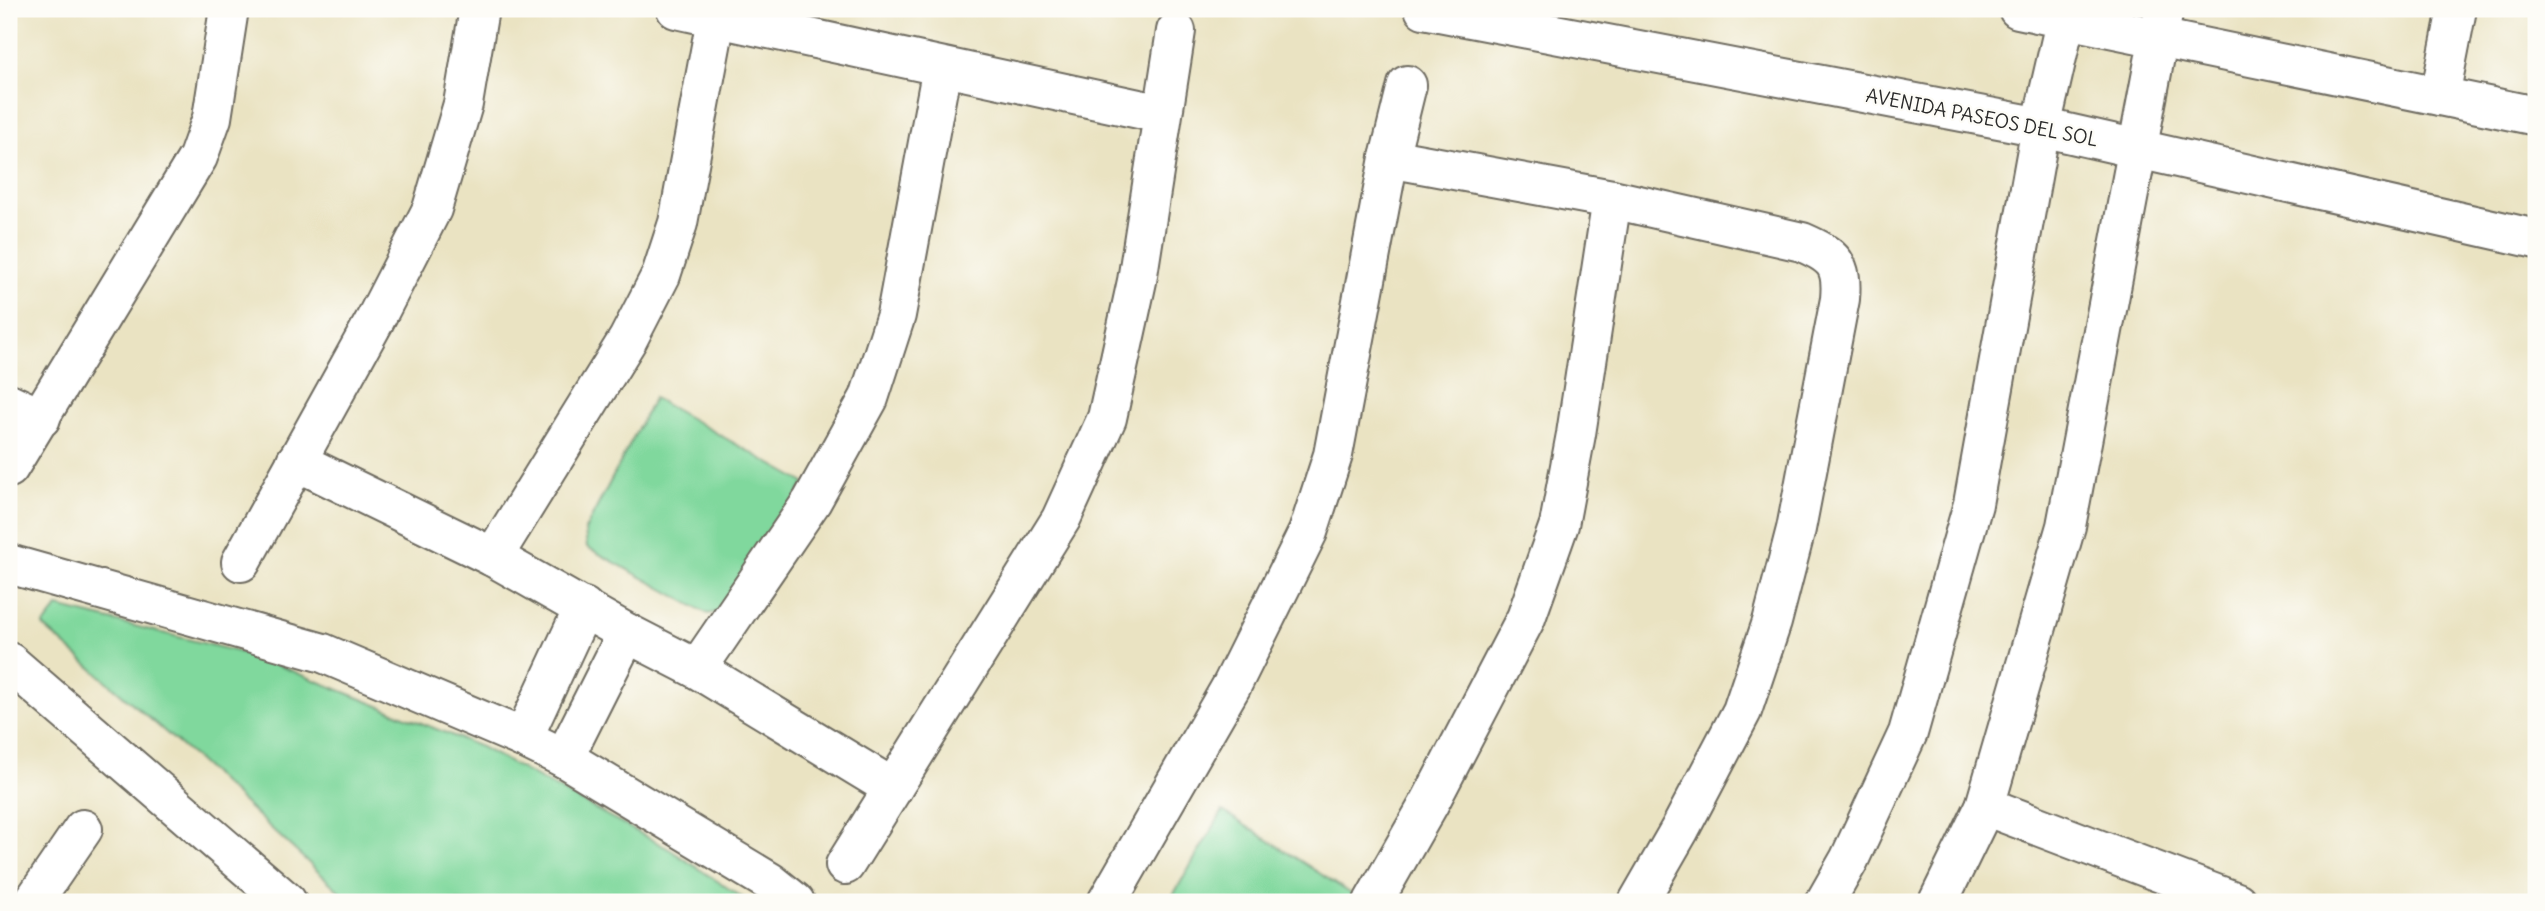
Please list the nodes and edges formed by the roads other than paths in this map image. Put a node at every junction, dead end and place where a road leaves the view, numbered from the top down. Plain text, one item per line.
1 (229, 9) edge
2 (479, 9) edge
3 (676, 9) edge
4 (1424, 9) edge
5 (2018, 9) edge
6 (2457, 9) edge
7 (2067, 14) edge
8 (716, 19) junction
9 (2161, 24) edge
10 (1176, 31) dead end
11 (942, 67) junction
12 (1407, 85) dead end
13 (2440, 96) junction
14 (1162, 114) junction
15 (2536, 116) edge
16 (2041, 127) junction
17 (2137, 148) junction
18 (1389, 158) junction
19 (1612, 200) junction
20 (2536, 239) edge
21 (25, 410) edge
22 (296, 461) junction
23 (9, 468) edge
24 (494, 556) junction
25 (241, 562) dead end
26 (9, 564) edge
27 (584, 607) junction
28 (627, 633) junction
29 (9, 662) edge
30 (697, 669) junction
31 (523, 738) junction
32 (564, 758) junction
33 (893, 788) junction
34 (1985, 806) junction
35 (83, 829) dead end
36 (845, 865) dead end
37 (37, 900) edge
38 (287, 902) edge
39 (795, 902) edge
40 (1107, 902) edge
41 (1373, 902) edge
42 (1638, 902) edge
43 (1825, 902) edge
44 (1938, 902) edge
45 (2237, 902) edge

1 - 21 street
2 - 22 street
3 - 8 street
4 - 16 street, AVENIDA PASEOS DEL SOL
5 - 7 street
6 - 13 street
7 - 9 street
7 - 16 street
8 - 11 street
8 - 24 street
9 - 13 street
9 - 17 street
10 - 14 street
11 - 14 street
11 - 30 street
12 - 18 street
13 - 15 street
14 - 33 street
16 - 17 street, AVENIDA PASEOS DEL SOL
16 - 43 street
17 - 20 street, AVENIDA PASEOS DEL SOL
17 - 34 street
18 - 19 street
18 - 40 street
19 - 41 street
19 - 42 street
21 - 23 street
22 - 24 street
22 - 25 street
24 - 27 street
26 - 31 street
27 - 28 street
27 - 31 street
28 - 30 street
28 - 32 street
29 - 38 street
30 - 33 street
31 - 32 street
32 - 39 street
33 - 36 street
34 - 44 street
34 - 45 street
35 - 37 street

